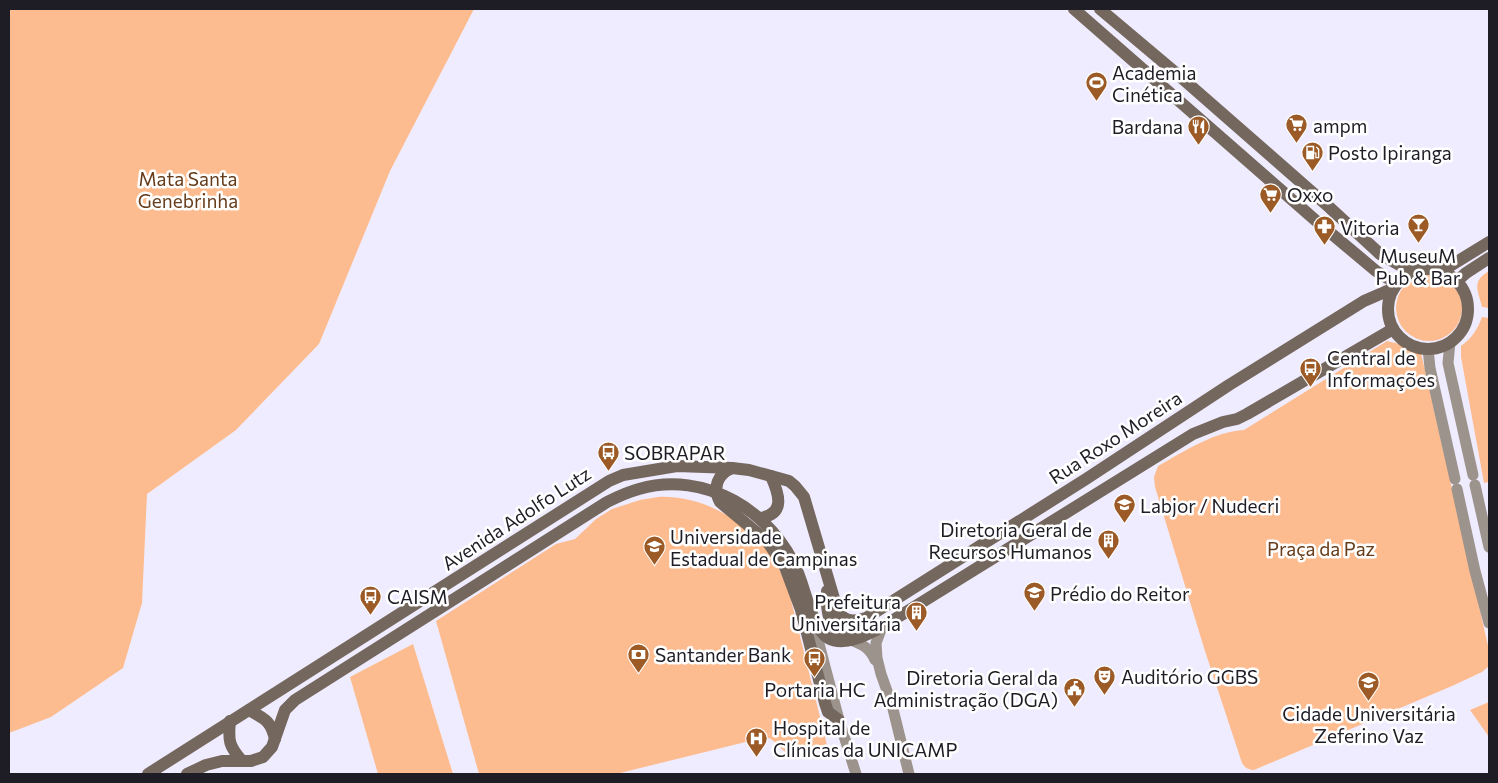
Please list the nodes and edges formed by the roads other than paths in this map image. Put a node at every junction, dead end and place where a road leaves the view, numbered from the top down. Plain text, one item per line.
1 (1074, 9) edge
2 (1100, 9) edge
3 (1489, 242) edge
4 (1489, 258) edge
5 (1442, 271) junction
6 (1412, 272) junction
7 (1457, 281) junction
8 (1395, 286) junction
9 (1393, 329) junction
10 (1450, 342) junction
11 (1428, 349) junction
12 (732, 468) junction
13 (771, 476) junction
14 (716, 491) junction
15 (760, 518) junction
16 (1489, 547) edge
17 (828, 581) junction
18 (810, 609) junction
19 (858, 621) joint
20 (1489, 623) edge
21 (882, 627) junction
22 (851, 640) junction
23 (881, 674) junction
24 (249, 710) junction
25 (839, 720) junction
26 (230, 721) junction
27 (275, 739) junction
28 (242, 761) junction
29 (148, 774) edge
30 (187, 774) edge
31 (856, 774) edge
32 (909, 774) edge

1 - 8 main road
2 - 6 main road
3 - 5 main road
4 - 7 main road
5 - 6 main road
5 - 7 main road
6 - 8 main road
7 - 10 main road
8 - 9 main road
8 - 19 main road, Rua Roxo Moreira
9 - 11 main road
9 - 21 main road, Rua Roxo Moreira
10 - 11 main road
10 - 16 street
11 - 20 street
12 - 13 main road, Avenida Adolfo Lutz
12 - 14 main road
12 - 24 main road, Avenida Adolfo Lutz
13 - 15 main road
13 - 17 main road, Avenida Adolfo Lutz
14 - 15 main road, Avenida Adolfo Lutz
14 - 25 main road
14 - 27 main road, Avenida Adolfo Lutz
15 - 18 main road, Avenida Adolfo Lutz
17 - 19 main road, Avenida Adolfo Lutz
17 - 22 main road
18 - 22 main road, Avenida Adolfo Lutz
18 - 25 street
21 - 22 main road, Avenida Adolfo Lutz
21 - 23 street
22 - 23 street, Avenida Adolfo Lutz
23 - 32 street
24 - 26 main road, Avenida Adolfo Lutz
24 - 27 main road
25 - 31 street
26 - 28 main road
26 - 29 main road, Avenida Adolfo Lutz
27 - 28 main road, Avenida Adolfo Lutz
28 - 30 main road, Avenida Adolfo Lutz

